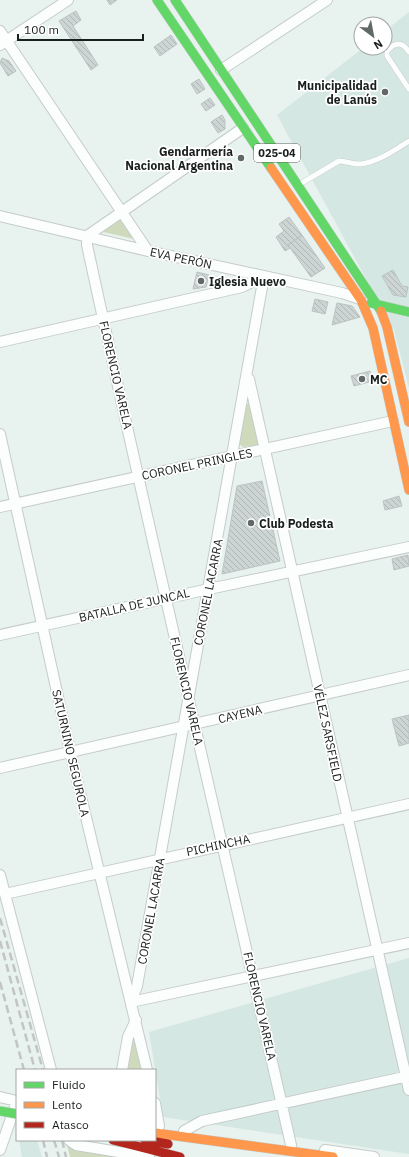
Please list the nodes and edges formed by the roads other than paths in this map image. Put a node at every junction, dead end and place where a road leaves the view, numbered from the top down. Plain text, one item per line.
1 (68, 0) edge
2 (157, 0) edge
3 (175, 0) edge
4 (327, 0) edge
5 (0, 31) edge
6 (3, 42) edge
7 (409, 52) edge
8 (221, 70) junction
9 (409, 89) edge
10 (243, 128) junction
11 (409, 141) edge
12 (298, 185) junction
13 (120, 212) junction
14 (0, 216) edge
15 (87, 236) junction
16 (148, 251) junction
17 (264, 276) junction
18 (361, 300) junction
19 (379, 305) junction
20 (409, 312) edge
21 (104, 320) junction
22 (0, 342) edge
23 (248, 375) junction
24 (393, 421) junction
25 (409, 422) edge
26 (0, 434) edge
27 (265, 448) junction
28 (233, 456) junction
29 (139, 476) junction
30 (409, 490) edge
31 (16, 504) junction
32 (0, 507) edge
33 (409, 547) edge
34 (293, 572) junction
35 (208, 589) junction
36 (165, 598) junction
37 (43, 626) junction
38 (0, 636) edge
39 (409, 675) edge
40 (320, 694) junction
41 (188, 695) junction
42 (195, 724) junction
43 (183, 727) junction
44 (70, 752) junction
45 (0, 768) edge
46 (409, 804) edge
47 (347, 818) junction
48 (223, 844) junction
49 (160, 858) junction
50 (99, 873) junction
51 (0, 875) edge
52 (5, 894) junction
53 (409, 943) edge
54 (377, 950) junction
55 (254, 977) junction
56 (131, 1002) junction
57 (136, 1020) junction
58 (51, 1069) edge
59 (122, 1069) edge
60 (147, 1069) edge
61 (407, 1076) edge
62 (409, 1090) edge
63 (0, 1097) edge
64 (16, 1101) edge
65 (16, 1103) edge
66 (282, 1105) junction
67 (0, 1111) edge
68 (16, 1114) edge
69 (3, 1128) edge
70 (156, 1128) edge
71 (184, 1131) junction
72 (70, 1141) edge
73 (117, 1141) edge
74 (151, 1141) edge
75 (288, 1148) junction
76 (0, 1150) edge
77 (149, 1157) edge
78 (180, 1157) edge
79 (266, 1157) edge
80 (333, 1157) edge
81 (374, 1157) edge

1 - 6 street
2 - 10 main road, 025-04
3 - 8 main road, 025-04
4 - 8 street
5 - 6 street
6 - 13 street
7 - 9 lane
8 - 12 main road, 025-04
10 - 13 street
10 - 18 main road, 025-04
11 - 12 lane
12 - 19 main road, 025-04
13 - 15 street
13 - 16 street
14 - 15 street, EVA PERÓN
15 - 16 street, EVA PERÓN
15 - 21 street, FLORENCIO VARELA
16 - 17 street, EVA PERÓN
17 - 18 street, EVA PERÓN
17 - 21 street
17 - 23 street, CORONEL LACARRA
18 - 19 main road
18 - 24 main road, 025-04
19 - 20 main road
19 - 25 main road, 025-04
21 - 22 street
21 - 29 street, FLORENCIO VARELA
23 - 27 street, VÉLEZ SARSFIELD
23 - 28 street, CORONEL LACARRA
24 - 27 street, CORONEL PRINGLES
24 - 30 main road, 025-04
26 - 31 street, SATURNINO SEGUROLA
27 - 28 street, CORONEL PRINGLES
27 - 34 street, VÉLEZ SARSFIELD
28 - 29 street, CORONEL PRINGLES
28 - 35 street, CORONEL LACARRA
29 - 31 street, CORONEL PRINGLES
29 - 36 street, FLORENCIO VARELA
31 - 32 street, CORONEL PRINGLES
31 - 37 street, SATURNINO SEGUROLA
33 - 34 street, BATALLA DE JUNCAL
34 - 35 street, BATALLA DE JUNCAL
34 - 40 street, VÉLEZ SARSFIELD
35 - 36 street, BATALLA DE JUNCAL
35 - 41 street, CORONEL LACARRA
36 - 37 street, BATALLA DE JUNCAL
36 - 41 street, FLORENCIO VARELA
37 - 38 street, BATALLA DE JUNCAL
37 - 44 street, SATURNINO SEGUROLA
39 - 40 street, CAYENA
40 - 42 street, CAYENA
40 - 47 street, VÉLEZ SARSFIELD
41 - 42 street, FLORENCIO VARELA
41 - 43 street, CORONEL LACARRA
42 - 43 street, CAYENA
42 - 48 street, FLORENCIO VARELA
43 - 44 street, CAYENA
43 - 49 street, CORONEL LACARRA
44 - 45 street, CAYENA
44 - 50 street, SATURNINO SEGUROLA
46 - 47 street, PICHINCHA
47 - 48 street, PICHINCHA
47 - 54 street, VÉLEZ SARSFIELD
48 - 49 street, PICHINCHA
48 - 55 street, FLORENCIO VARELA
49 - 50 street, PICHINCHA
49 - 56 street, CORONEL LACARRA
50 - 52 street, PICHINCHA
50 - 56 street, SATURNINO SEGUROLA
51 - 52 street
52 - 58 street
53 - 54 street
54 - 55 street
54 - 61 street, VÉLEZ SARSFIELD
55 - 56 street
55 - 66 street, FLORENCIO VARELA
56 - 57 street, SATURNINO SEGUROLA
57 - 59 street
57 - 60 street, SATURNINO SEGUROLA
61 - 62 street, VÉLEZ SARSFIELD
61 - 66 street
63 - 64 street
65 - 69 street
66 - 71 street
66 - 75 street, FLORENCIO VARELA
67 - 68 main road, bridge
69 - 76 street
70 - 71 street
70 - 75 main road
71 - 75 street
72 - 77 street
73 - 78 main road
74 - 79 main road
75 - 80 main road
75 - 81 street

